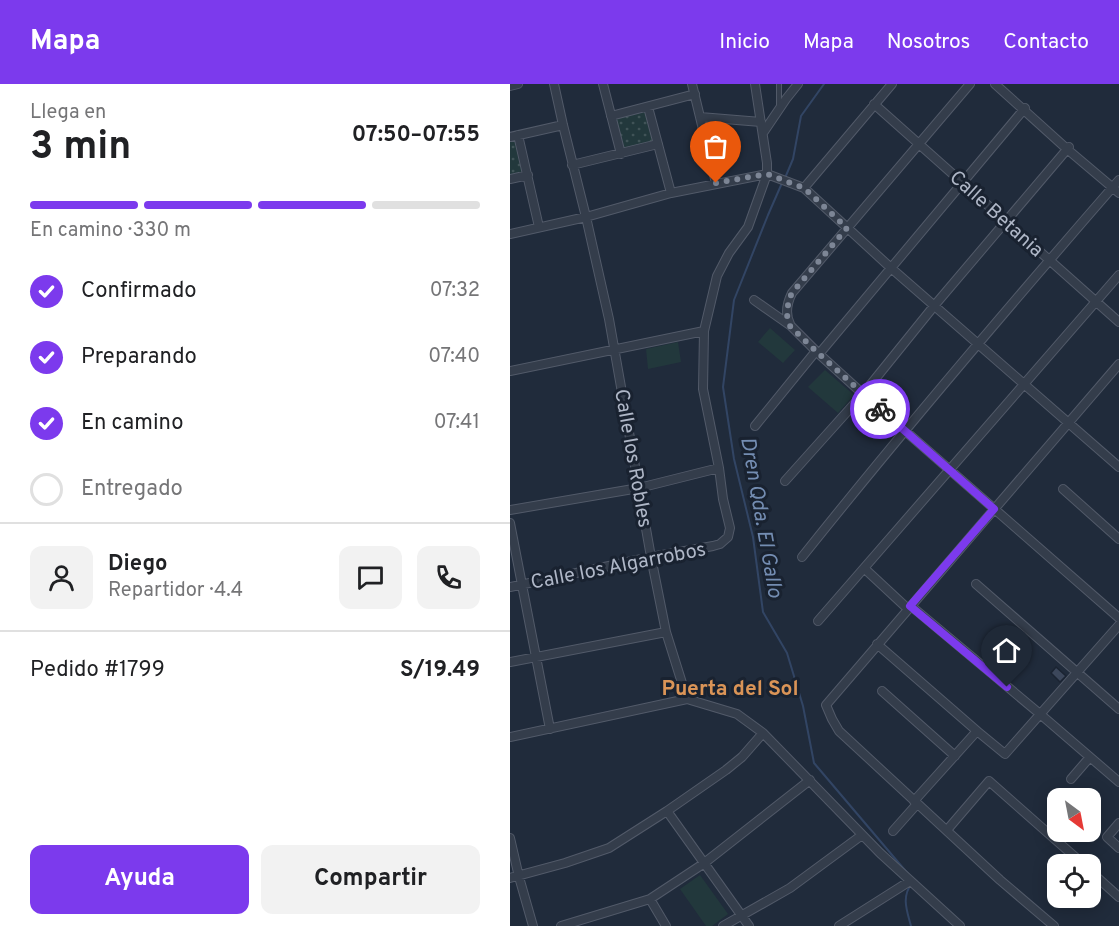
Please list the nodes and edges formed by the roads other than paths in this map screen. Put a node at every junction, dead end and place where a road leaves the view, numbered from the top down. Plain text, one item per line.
1 (518, 84) edge
2 (554, 84) edge
3 (603, 84) edge
4 (692, 84) edge
5 (755, 84) edge
6 (778, 84) edge
7 (798, 84) edge
8 (892, 84) edge
9 (970, 84) edge
10 (995, 84) edge
11 (510, 86) edge
12 (695, 94) junction
13 (874, 104) junction
14 (648, 107) junction
15 (779, 109) junction
16 (1025, 109) junction
17 (611, 116) junction
18 (700, 117) junction
19 (761, 122) junction
20 (562, 125) junction
21 (763, 133) junction
22 (514, 136) edge
23 (658, 144) junction
24 (918, 144) junction
25 (1068, 148) junction
26 (621, 154) junction
27 (572, 165) junction
28 (767, 174) junction
29 (528, 175) junction
30 (510, 179) edge
31 (1119, 180) edge
32 (716, 183) junction
33 (963, 183) junction
34 (804, 188) junction
35 (1115, 190) edge
36 (671, 193) junction
37 (586, 217) junction
38 (1006, 222) junction
39 (539, 227) junction
40 (847, 228) junction
41 (510, 234) edge
42 (1049, 260) junction
43 (891, 268) junction
44 (1119, 275) edge
45 (754, 300) dead end
46 (1096, 301) junction
47 (934, 306) junction
48 (1119, 322) edge
49 (790, 326) junction
50 (704, 331) junction
51 (977, 343) junction
52 (615, 350) junction
53 (817, 353) junction
54 (1119, 364) edge
55 (510, 371) edge
56 (1024, 384) junction
57 (863, 394) junction
58 (1068, 423) junction
59 (755, 426) dead end
60 (904, 430) junction
61 (1119, 467) edge
62 (719, 468) junction
63 (949, 470) junction
64 (785, 481) dead end
65 (639, 488) junction
66 (1063, 489) dead end
67 (994, 509) junction
68 (510, 510) edge
69 (510, 523) edge
70 (1119, 539) edge
71 (802, 556) dead end
72 (651, 557) junction
73 (865, 569) junction
74 (976, 584) dead end
75 (522, 585) junction
76 (510, 587) edge
77 (909, 608) junction
78 (1119, 618) edge
79 (819, 621) dead end
80 (1119, 625) edge
81 (666, 632) junction
82 (877, 644) junction
83 (536, 657) junction
84 (510, 662) edge
85 (1078, 672) junction
86 (882, 692) dead end
87 (687, 699) junction
88 (1119, 709) edge
89 (1040, 714) junction
90 (550, 729) junction
91 (977, 731) junction
92 (763, 733) junction
93 (510, 737) edge
94 (955, 756) junction
95 (1090, 757) junction
96 (1071, 779) dead end
97 (810, 780) junction
98 (1119, 782) edge
99 (916, 802) junction
100 (667, 811) junction
101 (1119, 823) edge
102 (946, 830) junction
103 (892, 831) dead end
104 (862, 835) junction
105 (510, 838) edge
106 (1119, 848) edge
107 (1072, 854) edge
108 (704, 864) junction
109 (514, 877) edge
110 (910, 881) junction
111 (1101, 881) edge
112 (1119, 897) edge
113 (650, 899) junction
114 (742, 915) junction
115 (533, 926) edge
116 (561, 926) edge
117 (666, 926) edge
118 (723, 926) edge
119 (749, 926) edge
120 (839, 926) edge
121 (960, 926) edge
122 (1054, 926) edge

1 - 11 street
2 - 20 street, Calle los Robles
3 - 17 street
4 - 12 street
5 - 19 street
6 - 15 lane
7 - 15 street
8 - 13 street
9 - 24 street
10 - 16 street
12 - 14 street
12 - 18 street
13 - 24 street, Calle Betania
13 - 34 street
14 - 17 street
14 - 23 street
15 - 21 street
16 - 25 street
16 - 33 street
17 - 26 street
18 - 19 street
18 - 32 street
19 - 21 street
20 - 22 street
20 - 27 street, Calle los Robles
21 - 28 street
22 - 29 street
23 - 26 street
23 - 36 street
24 - 33 street, Calle Betania
24 - 40 street
25 - 35 street
25 - 38 street
26 - 27 street
27 - 37 street, Calle los Robles
28 - 32 street
28 - 34 street
28 - 50 street
29 - 30 street
29 - 39 street
31 - 35 street
32 - 36 street
33 - 38 street, Calle Betania
33 - 43 street
34 - 40 street
35 - 42 street
36 - 37 street
37 - 39 street
37 - 52 street, Calle los Robles
38 - 42 street, Calle Betania
38 - 47 street
39 - 41 street
40 - 43 street
40 - 49 street
42 - 46 street, Calle Betania
42 - 51 street
43 - 47 street
43 - 53 street
44 - 46 street
45 - 49 street
46 - 48 street, Calle Betania
46 - 56 street
47 - 51 street
47 - 57 street
49 - 53 street
50 - 52 street
50 - 62 street
51 - 56 street
51 - 60 street
52 - 55 street
52 - 65 street, Calle los Robles
53 - 57 street
53 - 59 street
54 - 58 street
56 - 58 street
56 - 63 street
57 - 60 street
57 - 64 street
58 - 61 street
58 - 67 street
60 - 63 street
60 - 71 street
62 - 65 street
62 - 72 street, Calle los Algarrobos
63 - 67 street
63 - 73 street
65 - 68 street
65 - 72 street, Calle los Robles
66 - 70 street
67 - 77 street
67 - 78 street
69 - 75 street
72 - 75 street, Calle los Algarrobos
72 - 81 street, Calle los Robles
73 - 77 street
73 - 79 street
74 - 85 street
75 - 76 street, Calle los Algarrobos
75 - 83 street
77 - 82 street
77 - 89 street
80 - 85 street
81 - 83 street
81 - 87 street, Calle los Robles
82 - 91 street
82 - 99 street
83 - 84 street
83 - 90 street
85 - 88 street
85 - 89 street
86 - 94 street
87 - 90 street
87 - 92 street
89 - 91 street
89 - 95 street
90 - 93 street
91 - 94 street
92 - 97 street
92 - 100 street
94 - 99 street
95 - 96 street
95 - 98 street
97 - 104 street
97 - 108 street
99 - 102 street
99 - 103 street
100 - 108 street
100 - 109 street
101 - 106 street
102 - 107 street
102 - 122 street
104 - 110 street
104 - 114 street
105 - 109 street
108 - 113 street
108 - 114 street
109 - 115 street
110 - 120 street
110 - 121 street
111 - 112 street
113 - 116 street
113 - 117 street
114 - 118 street
114 - 119 street

